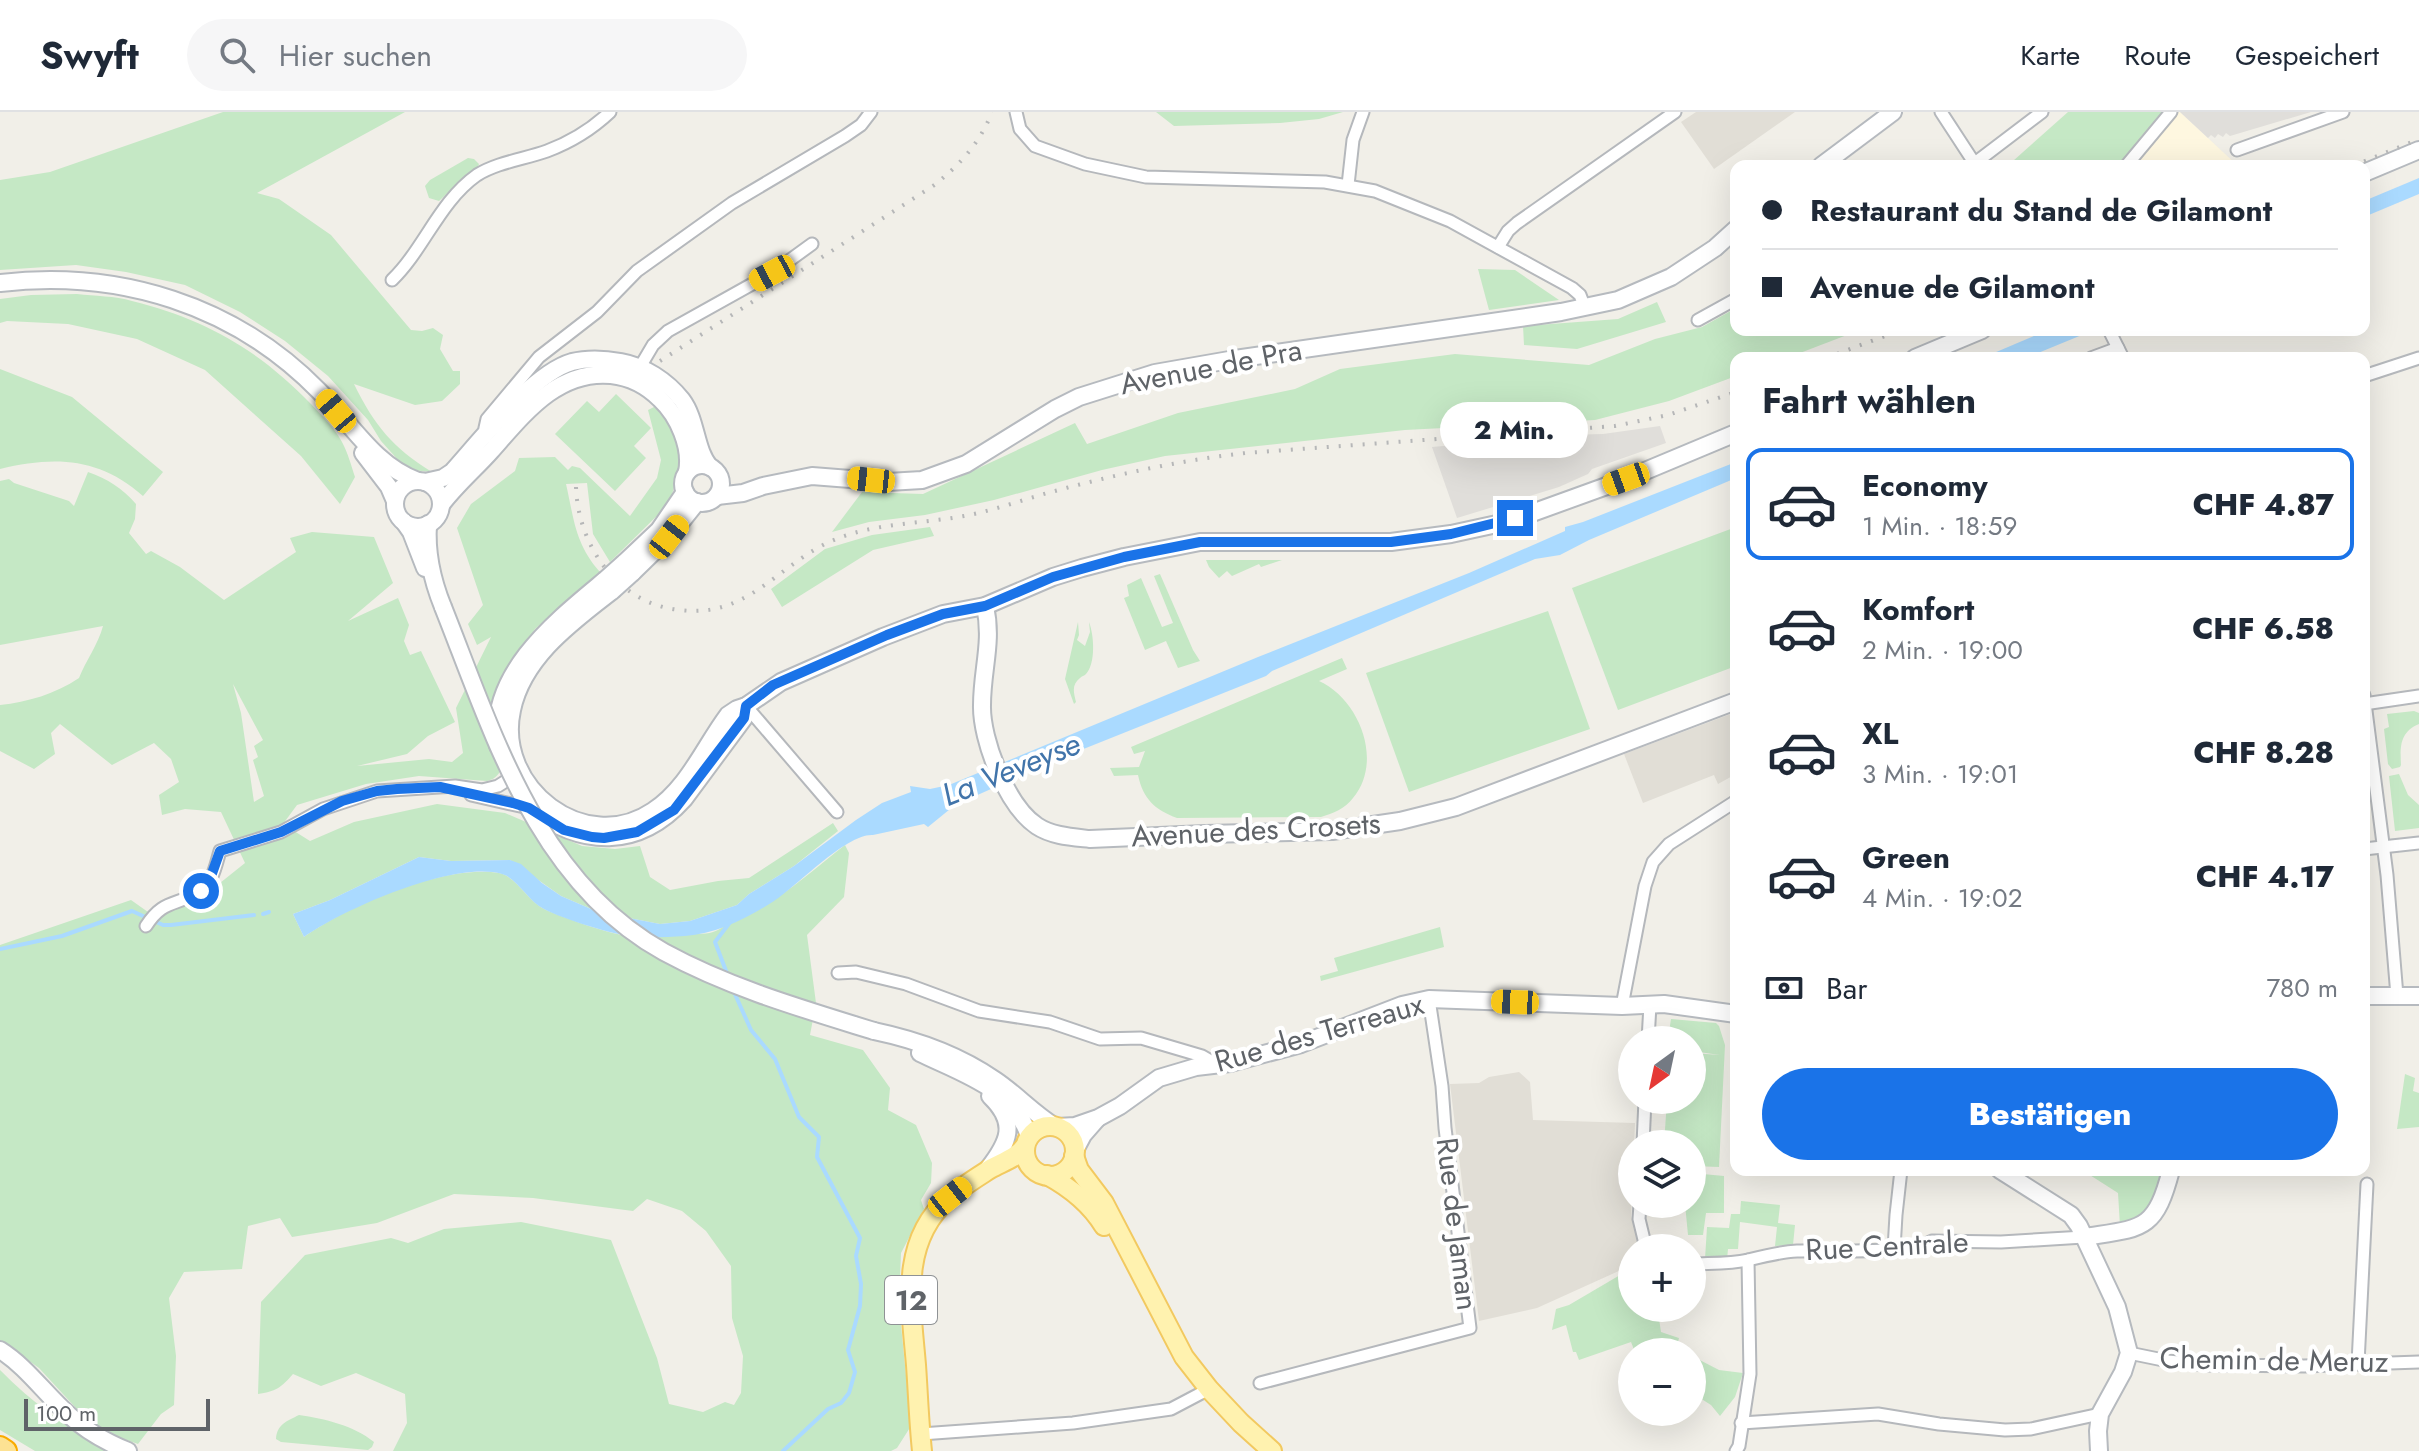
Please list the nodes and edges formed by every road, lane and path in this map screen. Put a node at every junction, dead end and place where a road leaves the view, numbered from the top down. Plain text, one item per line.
1 (610, 112) edge
2 (871, 112) edge
3 (1016, 112) edge
4 (1363, 112) edge
5 (1675, 112) edge
6 (1941, 112) edge
7 (2042, 112) edge
8 (2171, 112) edge
9 (2343, 112) edge
10 (1890, 113) edge
11 (2237, 150) dead end
12 (2419, 150) edge
13 (1829, 160) edge
14 (1970, 160) edge
15 (1980, 160) edge
16 (2131, 160) edge
17 (2370, 170) edge
18 (1348, 185) junction
19 (1730, 234) edge
20 (812, 244) dead end
21 (1498, 247) junction
22 (392, 280) dead end
23 (0, 283) edge
24 (1730, 302) edge
25 (1585, 308) junction
26 (1698, 320) dead end
27 (1968, 336) edge
28 (1929, 352) edge
29 (2419, 358) edge
30 (640, 367) junction
31 (2370, 374) edge
32 (336, 411) junction
33 (1730, 436) edge
34 (490, 441) junction
35 (687, 472) junction
36 (715, 472) junction
37 (421, 481) junction
38 (763, 486) junction
39 (717, 496) junction
40 (691, 497) junction
41 (395, 501) junction
42 (441, 505) junction
43 (404, 522) junction
44 (428, 524) junction
45 (431, 575) junction
46 (609, 585) junction
47 (985, 606) junction
48 (2419, 696) edge
49 (2370, 701) edge
50 (1730, 703) edge
51 (746, 706) junction
52 (2370, 744) edge
53 (509, 779) junction
54 (440, 787) junction
55 (1730, 805) edge
56 (529, 808) junction
57 (837, 812) dead end
58 (2419, 843) edge
59 (2382, 847) junction
60 (2370, 848) edge
61 (149, 922) dead end
62 (838, 973) dead end
63 (2370, 996) edge
64 (2397, 996) junction
65 (2419, 996) edge
66 (1429, 999) junction
67 (1650, 1005) junction
68 (1622, 1006) junction
69 (1730, 1013) edge
70 (1649, 1026) edge
71 (1211, 1065) junction
72 (961, 1069) junction
73 (1098, 1118) junction
74 (1056, 1127) junction
75 (1027, 1141) junction
76 (1074, 1154) junction
77 (983, 1174) junction
78 (1043, 1174) junction
79 (1900, 1176) edge
80 (2009, 1176) edge
81 (2170, 1176) edge
82 (2367, 1184) dead end
83 (2084, 1237) junction
84 (1894, 1249) junction
85 (1748, 1260) junction
86 (1706, 1263) edge
87 (0, 1350) edge
88 (2129, 1353) junction
89 (1184, 1357) junction
90 (2419, 1362) edge
91 (2358, 1363) junction
92 (1260, 1383) dead end
93 (1209, 1389) junction
94 (2100, 1414) junction
95 (1741, 1423) junction
96 (922, 1442) edge
97 (0, 1447) edge
98 (6, 1451) edge
99 (128, 1451) edge
100 (1272, 1451) edge
101 (1736, 1451) edge
102 (2099, 1451) edge

1 - 22 street
2 - 34 street
3 - 18 street
4 - 18 street
5 - 21 street
6 - 14 street
7 - 15 street
8 - 16 street
9 - 11 street
10 - 13 street
12 - 17 street
18 - 21 street
19 - 25 street, Avenue de Pra
20 - 30 street
21 - 25 street
23 - 32 street
24 - 26 street
25 - 38 street, Avenue de Pra
27 - 28 street
29 - 31 street
30 - 34 street
30 - 36 street
32 - 37 street
32 - 41 street
33 - 47 street
34 - 35 street
34 - 37 street
34 - 42 street
35 - 36 street
35 - 40 street
36 - 38 street, Avenue de Pra
36 - 39 street
37 - 41 street
37 - 42 street
38 - 39 street, Avenue de Pra
39 - 40 street
40 - 46 street, bridge
41 - 43 street
42 - 44 street
43 - 44 street
43 - 45 street
44 - 45 street
45 - 72 street, bridge
46 - 51 street
46 - 53 street
47 - 50 street, Avenue des Crosets
47 - 51 street
48 - 49 street
51 - 56 street
51 - 57 street
52 - 59 street
53 - 54 street
53 - 56 street
54 - 56 street
54 - 61 street
55 - 68 street
58 - 59 street
59 - 60 street
59 - 64 street
62 - 71 street
63 - 64 street
64 - 65 street
66 - 68 street, Rue des Terreaux
66 - 71 street, Rue des Terreaux
66 - 92 street, Rue de Jaman
67 - 68 street, Rue des Terreaux
67 - 69 street, Rue des Terreaux
67 - 70 street
71 - 73 street, Rue des Terreaux
72 - 74 street
72 - 75 street
72 - 77 street
73 - 74 street, Rue des Terreaux
73 - 76 street, Rue des Terreaux
74 - 75 main road, 12
74 - 76 main road
75 - 77 main road, 12
75 - 78 main road
76 - 78 main road
76 - 89 main road
77 - 78 main road, 12
77 - 96 main road, 12
78 - 89 main road
79 - 84 street
80 - 83 street
81 - 83 street
82 - 91 street
83 - 84 street, Rue Centrale
83 - 88 street
84 - 85 street, Rue Centrale
85 - 86 street, Rue Centrale
85 - 95 street
87 - 99 street
88 - 91 street, Chemin de Meruz
88 - 94 street
89 - 93 main road
90 - 91 street, Chemin de Meruz
93 - 96 street
93 - 100 main road
94 - 95 street
94 - 102 street
95 - 101 street
97 - 98 highway

